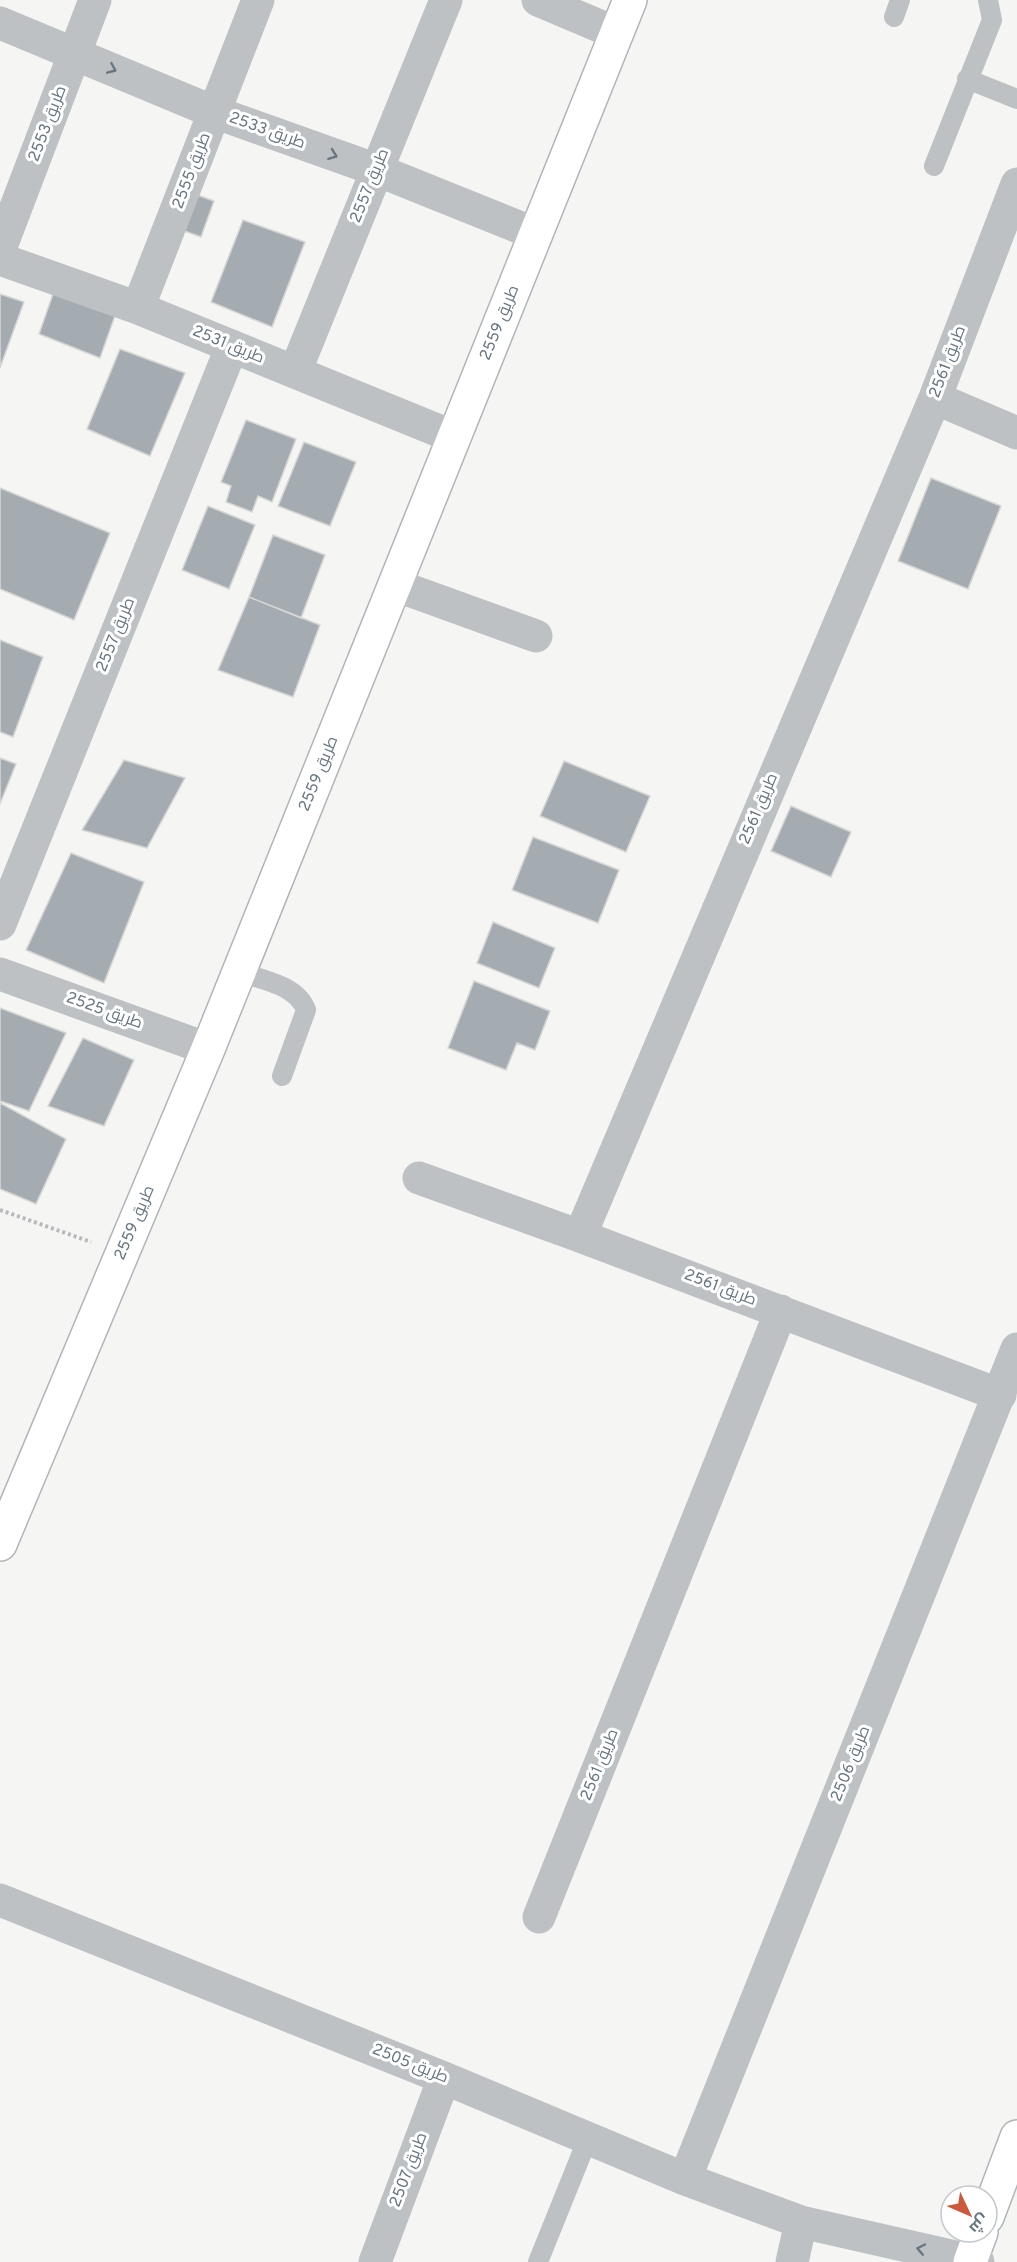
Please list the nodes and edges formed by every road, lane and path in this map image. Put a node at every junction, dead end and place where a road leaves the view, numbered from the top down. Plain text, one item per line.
1 (95, 0) edge
2 (258, 0) edge
3 (446, 0) edge
4 (538, 0) edge
5 (630, 0) edge
6 (987, 0) edge
7 (0, 23) edge
8 (616, 33) junction
9 (75, 53) junction
10 (967, 79) junction
11 (1017, 99) edge
12 (214, 112) junction
13 (934, 166) dead end
14 (376, 170) junction
15 (1017, 184) edge
16 (536, 234) junction
17 (0, 249) edge
18 (0, 259) edge
19 (138, 308) junction
20 (232, 346) junction
21 (295, 372) junction
22 (934, 398) junction
23 (1017, 433) edge
24 (454, 437) junction
25 (395, 585) junction
26 (536, 636) dead end
27 (0, 924) edge
28 (239, 972) junction
29 (0, 974) edge
30 (208, 1048) junction
31 (282, 1076) dead end
32 (419, 1178) dead end
33 (0, 1210) edge
34 (580, 1236) junction
35 (122, 1253) junction
36 (781, 1311) junction
37 (1017, 1349) edge
38 (1000, 1395) junction
39 (0, 1544) edge
40 (0, 1900) edge
41 (539, 1917) dead end
42 (444, 2078) junction
43 (1017, 2137) edge
44 (588, 2138) junction
45 (685, 2179) junction
46 (999, 2185) edge
47 (810, 2225) junction
48 (975, 2254) edge
49 (375, 2262) edge
50 (538, 2262) edge
51 (792, 2262) edge
52 (875, 2262) edge

1 - 9 street, طريق 2553
2 - 12 street, طريق 2555
3 - 14 street, طريق 2557
4 - 8 street
5 - 8 street, طريق 2559
6 - 10 lane
7 - 9 street, طريق 2533
8 - 16 street, طريق 2559
9 -> 12 street, طريق 2533
9 - 17 street, طريق 2553
10 - 11 lane
10 - 13 lane
12 -> 14 street, طريق 2533
12 - 19 street, طريق 2555
14 - 16 street, طريق 2533
14 - 21 street, طريق 2557
15 - 22 street, طريق 2561
16 - 24 street, طريق 2559
18 - 19 street, طريق 2531
19 - 20 street, طريق 2531
20 - 21 street, طريق 2531
20 - 27 street, طريق 2557
21 - 24 street, طريق 2531
22 - 23 street
22 - 34 street, طريق 2561
24 - 25 street, طريق 2559
25 - 26 street
25 - 28 street, طريق 2559
28 - 30 street, طريق 2559
28 - 31 lane
29 - 30 street, طريق 2525
30 - 35 street, طريق 2559
32 - 34 street
33 - 35 path
34 - 36 street, طريق 2561
35 - 39 street, طريق 2559
36 - 38 street, طريق 2561
36 - 41 street, طريق 2561
37 - 38 street, طريق 2506
38 - 45 street, طريق 2506
40 - 42 street, طريق 2505
42 - 44 street, طريق 2505
42 - 49 street, طريق 2507
43 - 46 street
44 - 45 street, طريق 2505
44 - 50 lane
45 - 47 street, طريق 2505
48 -> 47 street, طريق 2505
47 - 51 street
47 - 52 street, طريق 2505

